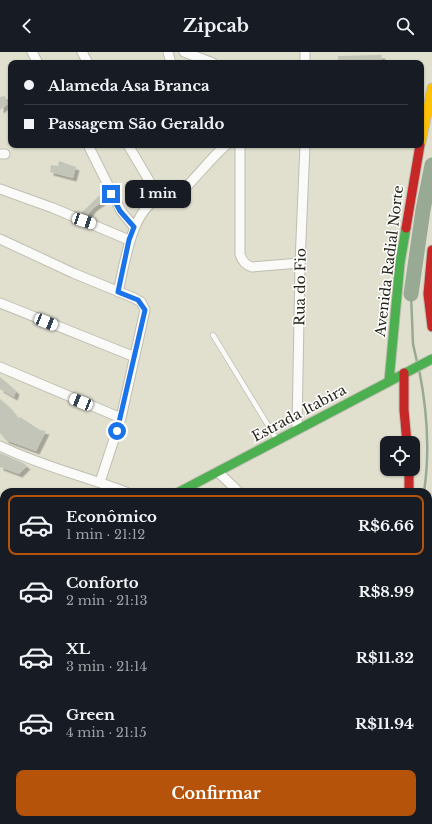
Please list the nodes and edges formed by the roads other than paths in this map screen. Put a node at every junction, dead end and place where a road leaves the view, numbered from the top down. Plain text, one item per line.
1 (184, 52) edge
2 (204, 60) edge
3 (432, 88) edge
4 (424, 129) edge
5 (89, 148) edge
6 (130, 148) edge
7 (223, 148) edge
8 (240, 148) edge
9 (305, 148) edge
10 (420, 148) edge
11 (0, 189) edge
12 (160, 199) junction
13 (134, 227) junction
14 (0, 239) edge
15 (129, 240) junction
16 (432, 250) edge
17 (300, 263) junction
18 (118, 292) junction
19 (0, 303) edge
20 (432, 327) edge
21 (213, 336) dead end
22 (135, 357) junction
23 (432, 359) edge
24 (0, 367) edge
25 (404, 373) junction
26 (389, 381) junction
27 (121, 418) junction
28 (297, 429) junction
29 (406, 436) edge
30 (277, 440) junction
31 (0, 446) edge
32 (218, 472) junction
33 (409, 476) edge
34 (100, 482) junction
35 (116, 488) edge
36 (188, 488) edge
37 (235, 488) edge
38 (409, 488) edge

1 - 2 street
3 - 4 main road, Avenida Radial Norte
5 - 13 street
6 - 12 street
7 - 12 street
8 - 17 street
9 - 17 street, Rua do Fio
10 - 26 main road, Avenida Radial Norte
11 - 15 street
12 - 13 street
13 - 15 street
14 - 18 street
15 - 18 street
16 - 20 main road
17 - 28 street, Rua do Fio
18 - 22 street
19 - 22 street
21 - 30 lane
22 - 27 street
23 - 25 main road, Estrada Itabira
24 - 27 street
25 - 26 main road, Estrada Itabira
25 - 29 main road
26 - 28 main road, Estrada Itabira
27 - 34 street
28 - 30 main road, Estrada Itabira
30 - 32 main road, Estrada Itabira
31 - 34 street
32 - 36 main road, Estrada Itabira
32 - 37 street
33 - 38 main road
34 - 35 street

